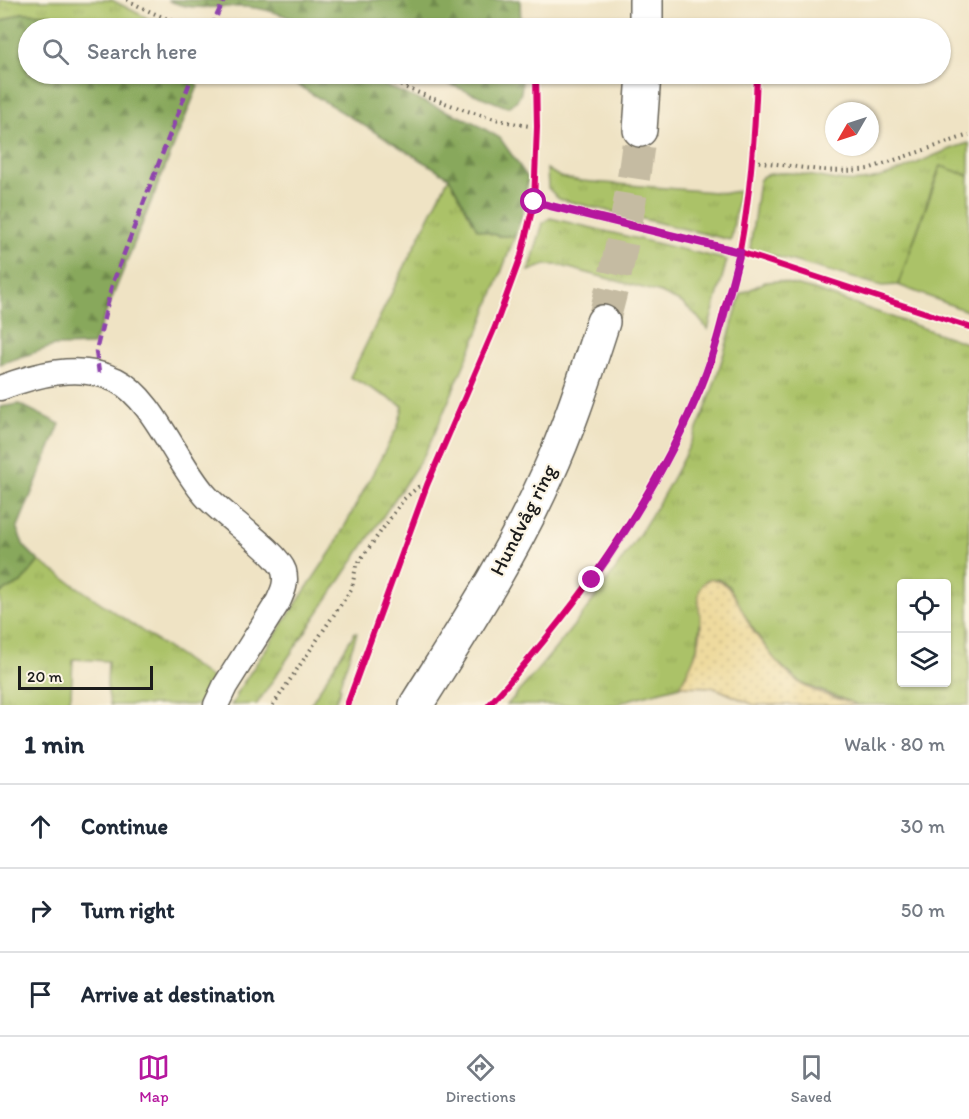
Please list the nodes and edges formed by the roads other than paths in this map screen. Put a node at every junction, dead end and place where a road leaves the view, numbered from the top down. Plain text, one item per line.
1 (646, 0) edge
2 (646, 18) edge
3 (643, 84) edge
4 (640, 130) tunnel mouth
5 (603, 322) tunnel mouth
6 (0, 388) edge
7 (216, 705) edge
8 (416, 705) edge

1 - 2 main road
3 - 4 main road
5 - 8 main road, Hundvåg ring
6 - 7 lane

